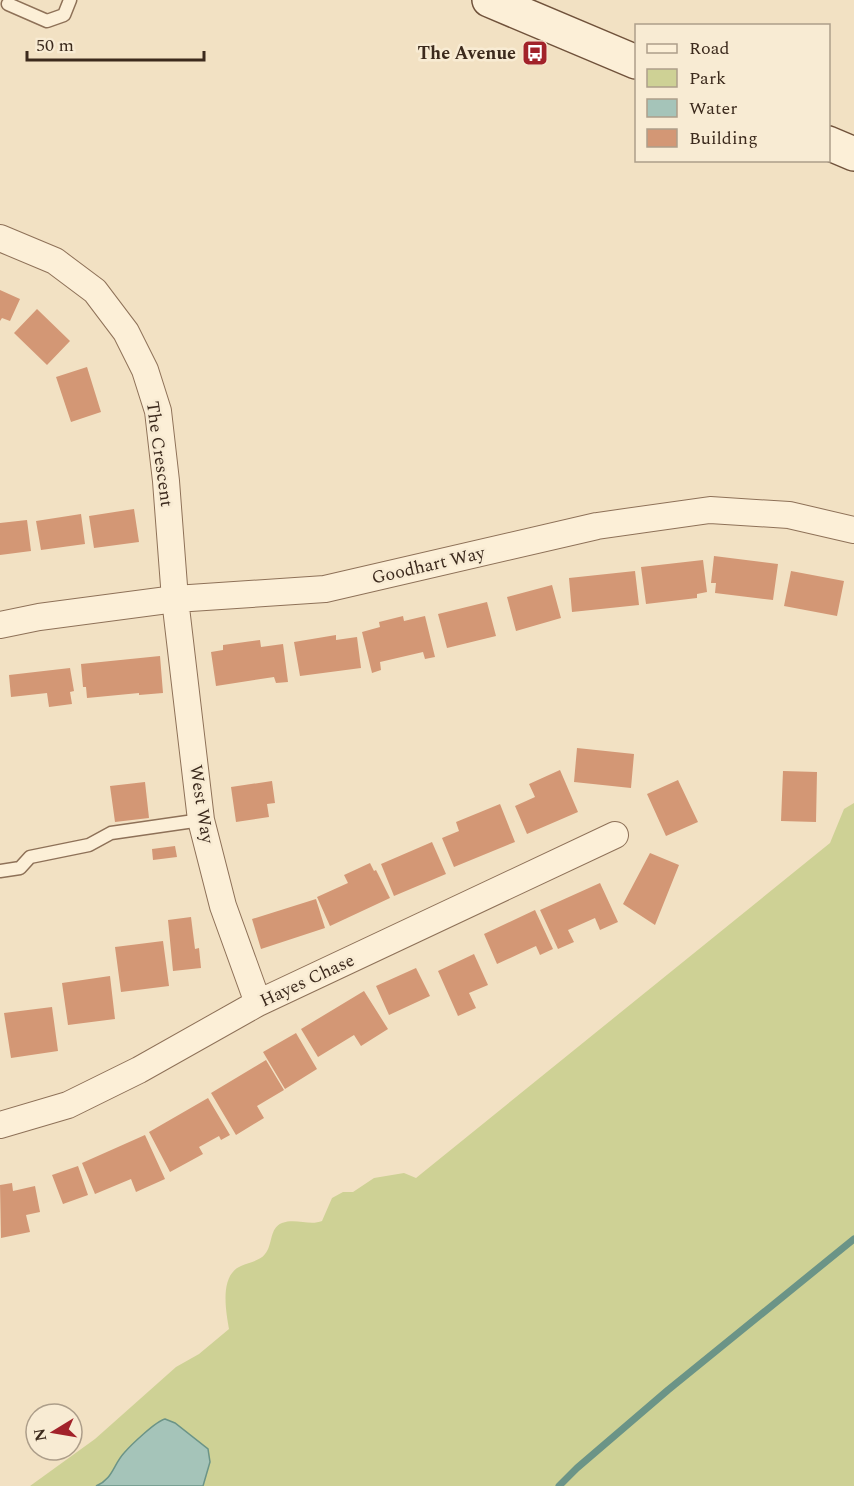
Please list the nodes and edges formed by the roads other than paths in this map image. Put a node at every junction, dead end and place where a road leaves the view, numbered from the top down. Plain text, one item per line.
1 (70, 0) edge
2 (489, 0) edge
3 (8, 4) dead end
4 (635, 62) edge
5 (830, 144) edge
6 (854, 154) edge
7 (0, 238) edge
8 (854, 531) edge
9 (175, 599) junction
10 (0, 625) edge
11 (201, 820) junction
12 (615, 834) dead end
13 (0, 871) edge
14 (258, 1003) junction
15 (0, 1125) edge

1 - 3 lane
2 - 4 street
5 - 6 street
7 - 9 street, The Crescent
8 - 9 street, Goodhart Way
9 - 10 street, Goodhart Way
9 - 11 street, West Way
11 - 13 lane
11 - 14 street, West Way
12 - 14 street, Hayes Chase
14 - 15 street, Hayes Chase

